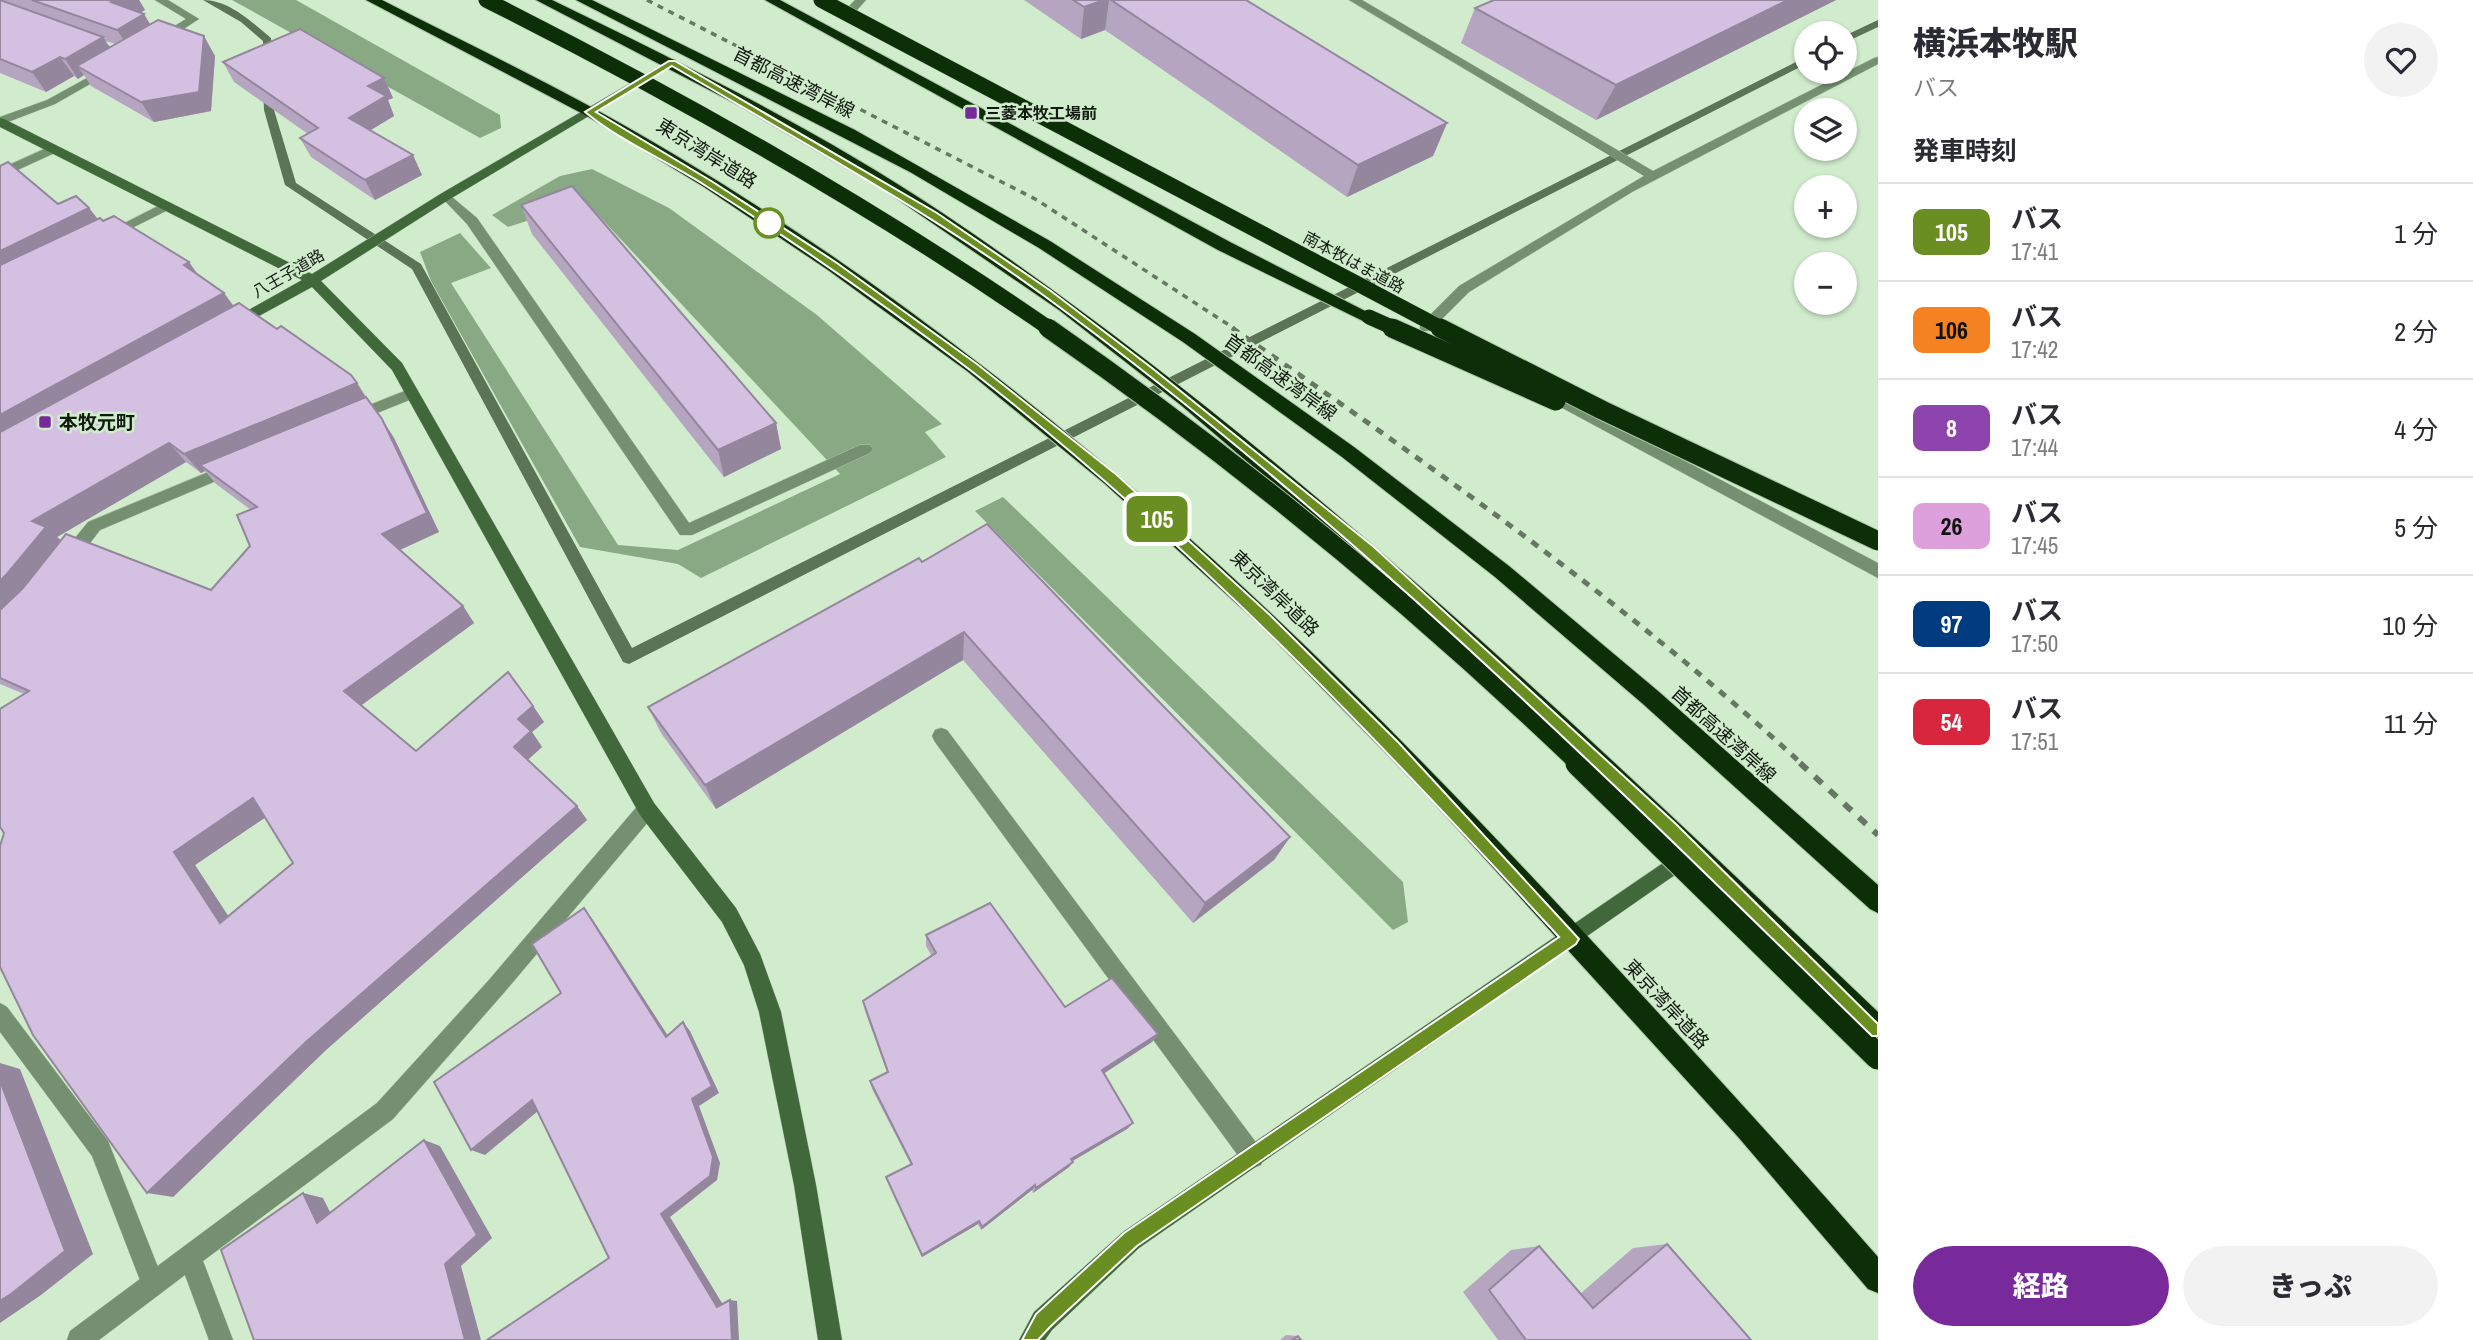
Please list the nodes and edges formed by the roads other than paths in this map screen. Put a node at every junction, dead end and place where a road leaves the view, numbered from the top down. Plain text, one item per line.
1 (160, 0) edge
2 (372, 0) edge
3 (486, 0) edge
4 (541, 0) edge
5 (582, 0) edge
6 (771, 0) edge
7 (813, 0) edge
8 (821, 0) edge
9 (829, 0) edge
10 (841, 0) edge
11 (860, 0) edge
12 (1354, 0) edge
13 (845, 17) junction
14 (909, 35) junction
15 (152, 44) edge
16 (1878, 60) edge
17 (672, 62) junction
18 (120, 63) edge
19 (590, 112) junction
20 (0, 122) edge
21 (53, 149) junction
22 (0, 174) edge
23 (1653, 176) junction
24 (446, 196) junction
25 (166, 206) junction
26 (95, 241) edge
27 (313, 281) junction
28 (1426, 328) junction
29 (219, 332) edge
30 (412, 393) junction
31 (336, 425) edge
32 (865, 449) dead end
33 (247, 462) edge
34 (1878, 527) edge
35 (1878, 542) edge
36 (62, 568) edge
37 (1878, 571) edge
38 (941, 736) dead end
39 (647, 809) junction
40 (1693, 851) junction
41 (1878, 901) edge
42 (1571, 939) junction
43 (0, 1014) edge
44 (1878, 1030) edge
45 (1878, 1057) edge
46 (1253, 1157) junction
47 (190, 1257) junction
48 (1878, 1279) edge
49 (153, 1285) junction
50 (79, 1340) edge
51 (221, 1340) edge
52 (830, 1340) edge
53 (1031, 1340) edge

1 - 15 street
2 - 19 highway, 東京湾岸道路
3 - 45 highway, bridge
4 - 17 highway
5 - 41 highway, 首都高速湾岸線
6 - 35 highway, bridge
7 - 13 street
8 - 35 highway, 南本牧はま道路, bridge
9 - 14 highway, bridge
10 - 14 highway, 南本牧はま道路
11 - 13 street
12 - 23 street
13 - 28 street
14 - 34 highway, 南本牧はま道路
16 - 23 street
17 - 19 street, 八王子道路
17 - 40 highway
18 - 20 street
19 - 24 street, 八王子道路
19 - 42 highway, 東京湾岸道路
20 - 21 street
21 - 22 street
21 - 25 street
23 - 28 street
24 - 27 street, 八王子道路
24 - 32 street
25 - 26 street
25 - 27 street
27 - 29 street, 八王子道路
27 - 30 street
28 - 37 street
30 - 31 street
30 - 39 street
33 - 36 street
38 - 46 street
39 - 47 street
39 - 52 street
40 - 42 street
40 - 44 highway
42 - 46 street
42 - 48 highway, 東京湾岸道路
43 - 49 street
46 - 53 street
47 - 49 street
47 - 51 street
49 - 50 street

